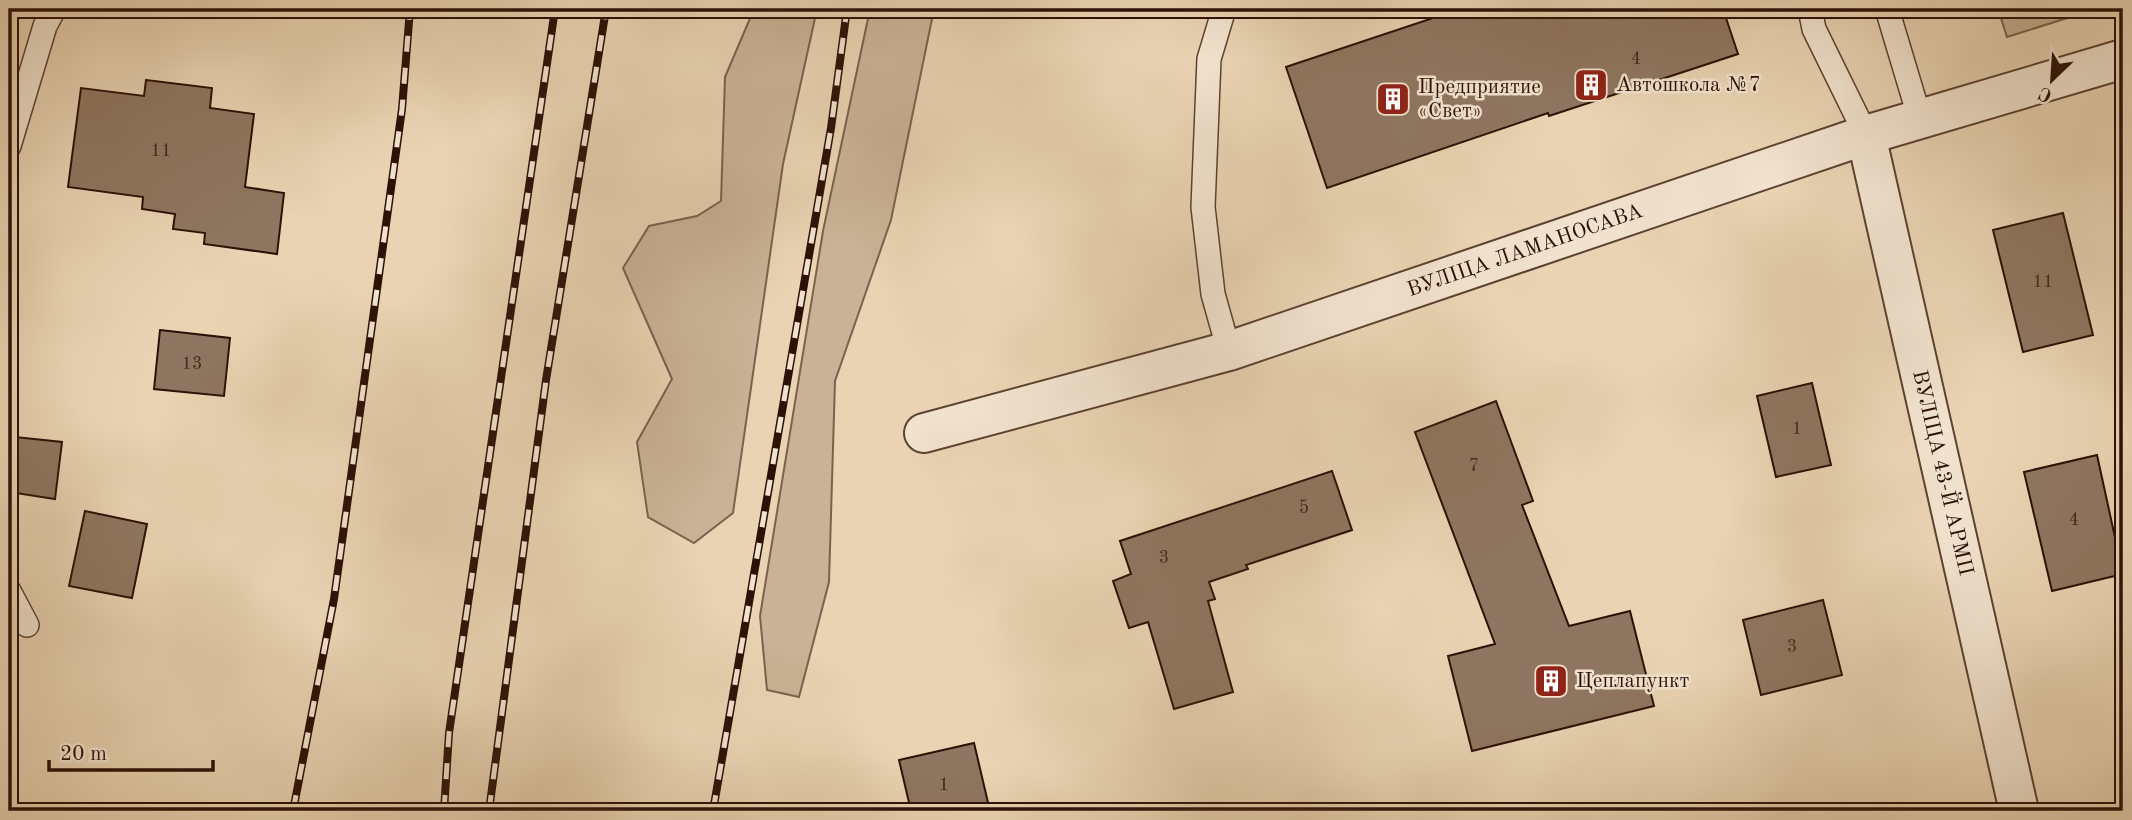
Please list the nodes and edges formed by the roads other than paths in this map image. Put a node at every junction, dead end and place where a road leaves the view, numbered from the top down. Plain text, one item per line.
1 (54, 9) edge
2 (1224, 9) edge
3 (1810, 9) edge
4 (1887, 9) edge
5 (2123, 59) edge
6 (1920, 119) junction
7 (1866, 135) junction
8 (9, 146) edge
9 (1229, 351) junction
10 (924, 433) dead end
11 (9, 591) edge
12 (27, 625) dead end
13 (2019, 811) edge

1 - 8 lane
2 - 9 lane
3 - 7 lane
4 - 6 lane
5 - 6 street, ВУЛІЦА ЛАМАНОСАВА
6 - 7 street, ВУЛІЦА ЛАМАНОСАВА
7 - 9 street, ВУЛІЦА ЛАМАНОСАВА
7 - 13 street, ВУЛІЦА 43-Й АРМІІ
9 - 10 street, ВУЛІЦА ЛАМАНОСАВА
11 - 12 lane

